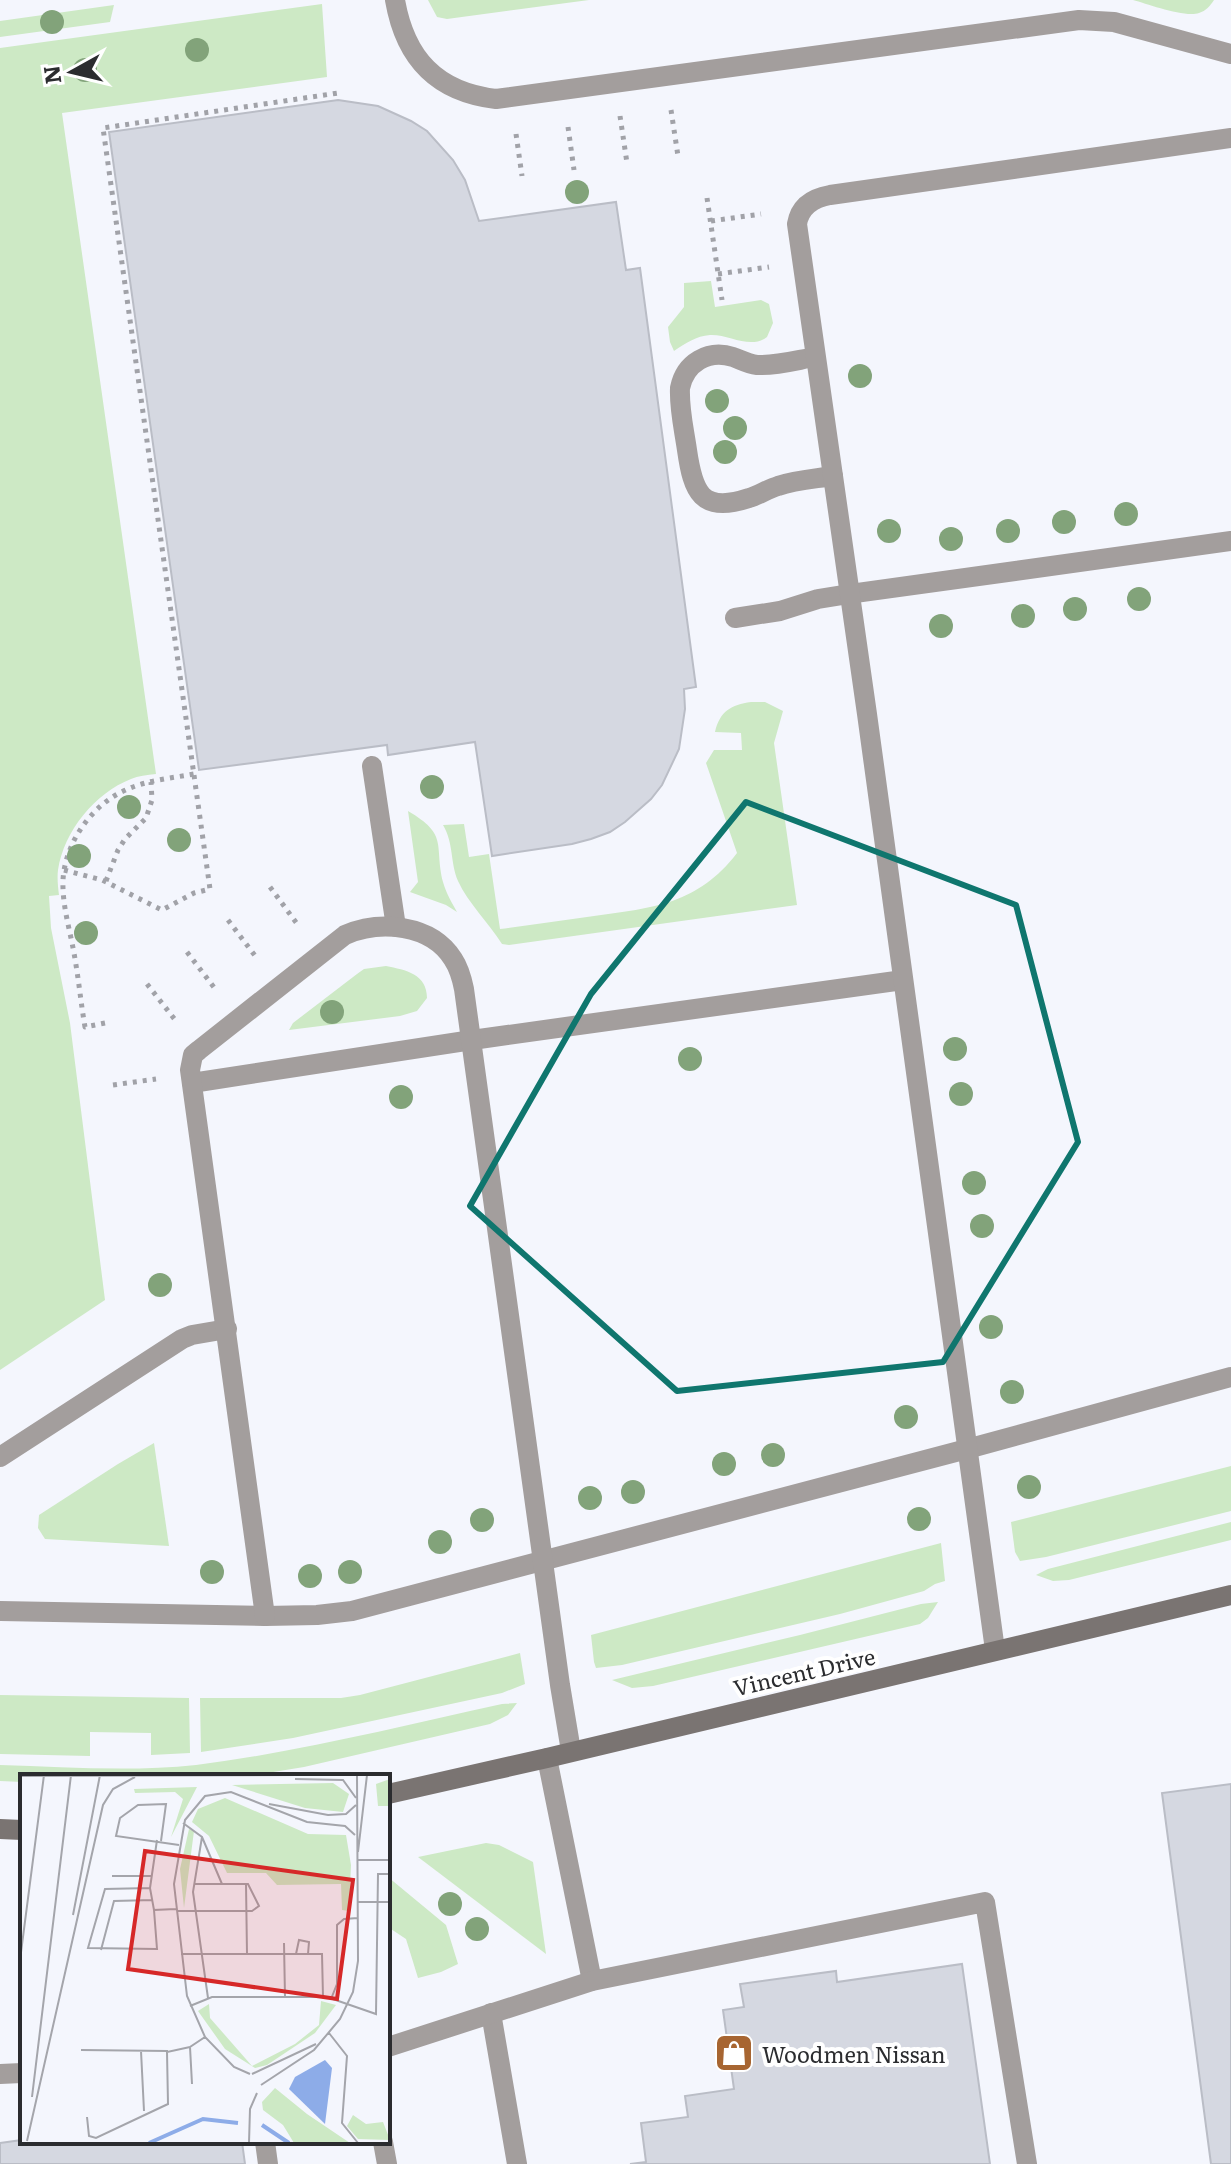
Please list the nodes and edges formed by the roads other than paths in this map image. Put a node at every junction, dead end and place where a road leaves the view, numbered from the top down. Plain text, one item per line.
1 (395, 0) edge
2 (1231, 54) edge
3 (1231, 138) edge
4 (815, 357) junction
5 (833, 476) junction
6 (1231, 541) edge
7 (849, 594) junction
8 (735, 618) dead end
9 (372, 766) dead end
10 (396, 927) junction
11 (903, 980) junction
12 (472, 1040) junction
13 (192, 1083) junction
14 (227, 1329) junction
15 (1231, 1377) edge
16 (967, 1449) junction
17 (0, 1457) edge
18 (545, 1561) junction
19 (1231, 1595) edge
20 (0, 1611) edge
21 (265, 1616) junction
22 (995, 1650) junction
23 (571, 1751) junction
24 (547, 1758) junction
25 (390, 1794) edge
26 (0, 1829) edge
27 (20, 1830) edge
28 (592, 1981) junction
29 (491, 2013) junction
30 (390, 2046) edge
31 (20, 2073) edge
32 (0, 2074) edge
33 (265, 2144) edge
34 (383, 2144) edge
35 (268, 2164) edge
36 (387, 2164) edge
37 (517, 2164) edge
38 (1027, 2164) edge

1 - 2 lane
3 - 4 lane
4 - 5 lane
4 - 5 lane
5 - 7 lane
6 - 7 lane
7 - 8 lane
7 - 11 lane
9 - 10 lane
10 - 12 lane
10 - 13 lane
11 - 12 lane
11 - 16 lane
12 - 13 lane
12 - 18 lane
13 - 14 lane
14 - 17 lane
14 - 21 lane
15 - 16 lane
16 - 18 lane
16 - 22 lane
18 - 21 lane
18 - 23 lane
19 - 22 street, Vincent Drive
20 - 21 lane
22 - 23 street, Vincent Drive
23 - 24 street, Vincent Drive
24 - 25 street, Vincent Drive
24 - 28 lane
26 - 27 street
28 - 29 lane
28 - 38 lane
29 - 30 lane
29 - 37 lane
31 - 32 lane
33 - 35 lane
34 - 36 lane

